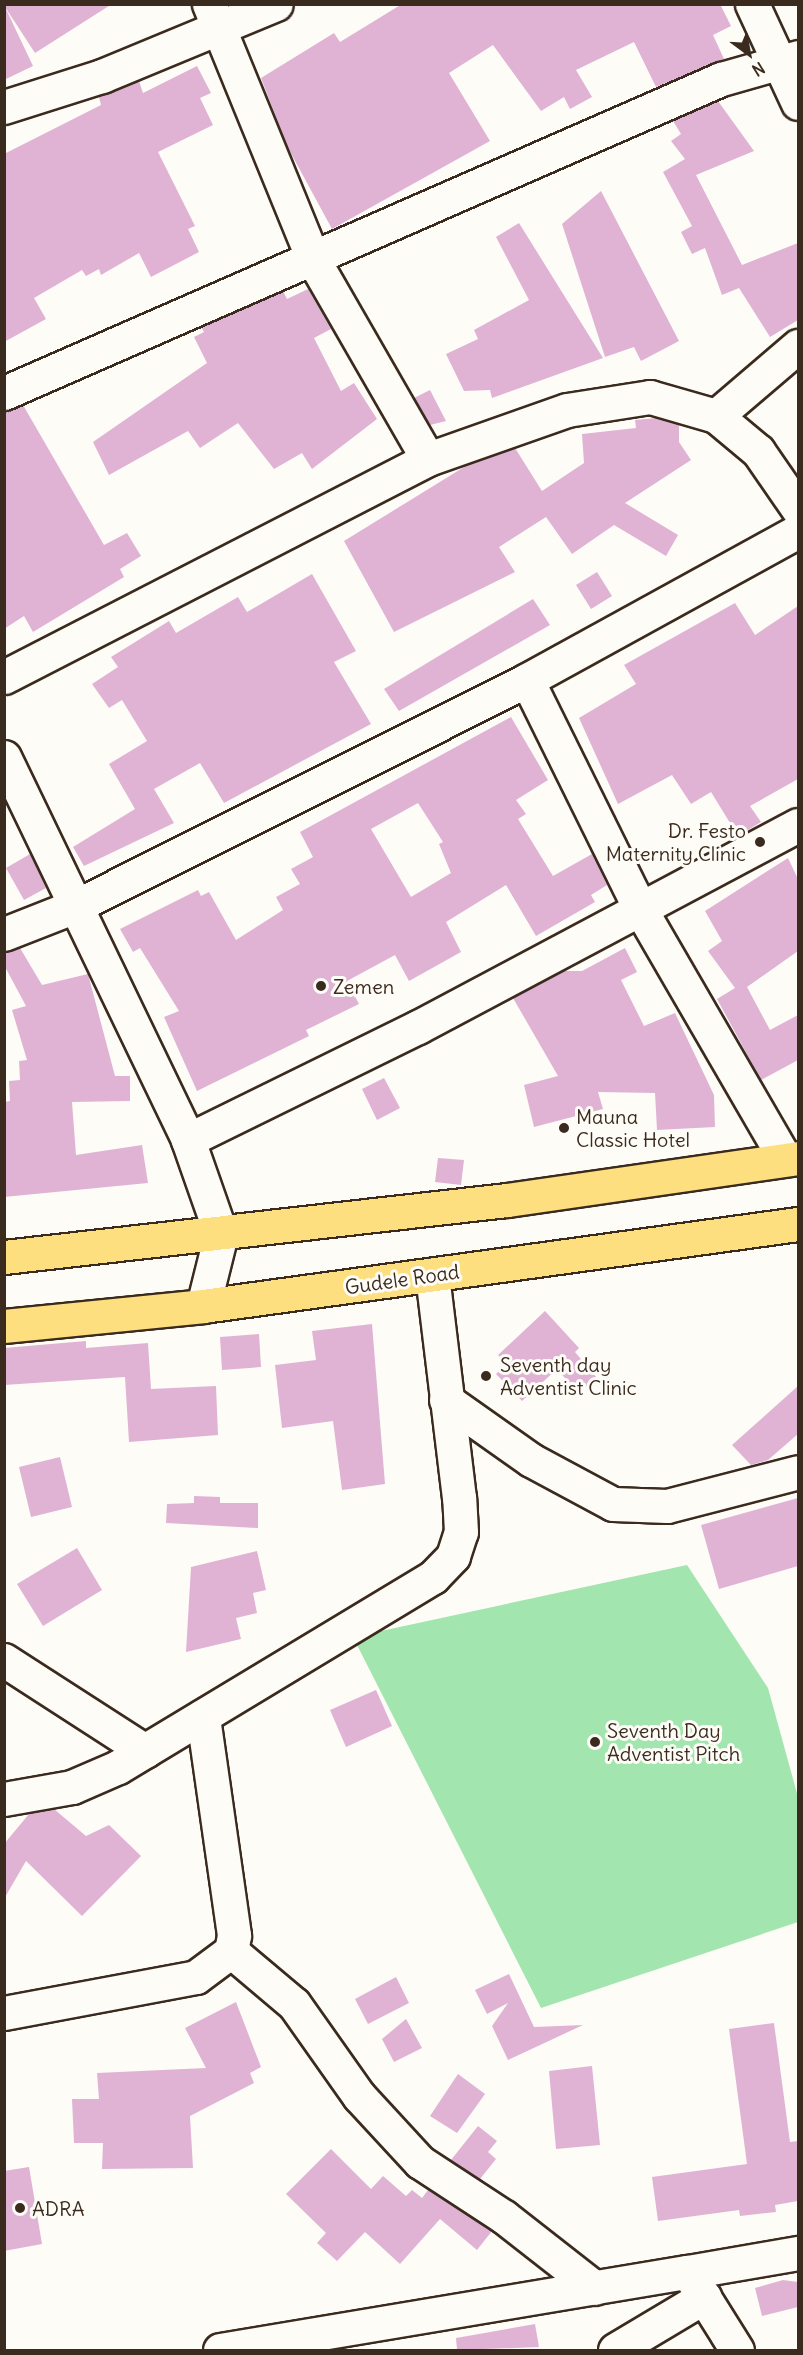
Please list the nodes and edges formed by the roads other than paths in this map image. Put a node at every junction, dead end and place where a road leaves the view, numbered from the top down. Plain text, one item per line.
1 (276, 4) edge
2 (752, 4) edge
3 (214, 14) edge
4 (790, 61) edge
5 (798, 103) edge
6 (4, 107) edge
7 (314, 261) junction
8 (798, 346) edge
9 (4, 393) edge
10 (716, 416) junction
11 (428, 459) junction
12 (798, 509) edge
13 (798, 531) edge
14 (4, 677) edge
15 (527, 680) junction
16 (4, 757) edge
17 (798, 825) edge
18 (78, 905) junction
19 (639, 907) junction
20 (4, 934) edge
21 (188, 1140) junction
22 (792, 1159) edge
23 (798, 1224) edge
24 (221, 1234) junction
25 (4, 1257) edge
26 (432, 1275) junction
27 (203, 1306) junction
28 (4, 1326) edge
29 (446, 1400) junction
30 (798, 1472) edge
31 (4, 1660) edge
32 (202, 1716) junction
33 (145, 1751) junction
34 (4, 1799) edge
35 (231, 1951) junction
36 (4, 2013) edge
37 (798, 2253) edge
38 (696, 2284) junction
39 (595, 2288) junction
40 (220, 2350) edge
41 (615, 2350) edge
42 (738, 2350) edge

1 - 3 street
2 - 4 street
3 - 6 street
3 - 7 street
4 - 5 street
4 - 7 street
7 - 9 street
7 - 11 street
8 - 10 street
10 - 11 street
10 - 12 street
11 - 14 street
13 - 15 street
15 - 18 street
15 - 19 street
16 - 18 street
17 - 19 street
18 - 20 street
18 - 21 street
19 - 21 street
19 - 22 street
21 - 24 street
22 - 24 highway
23 - 26 highway, Gudele Road
24 - 25 highway
24 - 27 street
26 - 27 highway, Gudele Road
26 - 29 street
27 - 28 highway, Gudele Road
29 - 30 street
29 - 32 street
31 - 33 street
32 - 33 street
32 - 35 street
33 - 34 street
35 - 36 street
35 - 39 street
37 - 38 street
38 - 39 street
38 - 41 street
38 - 42 street
39 - 40 street

